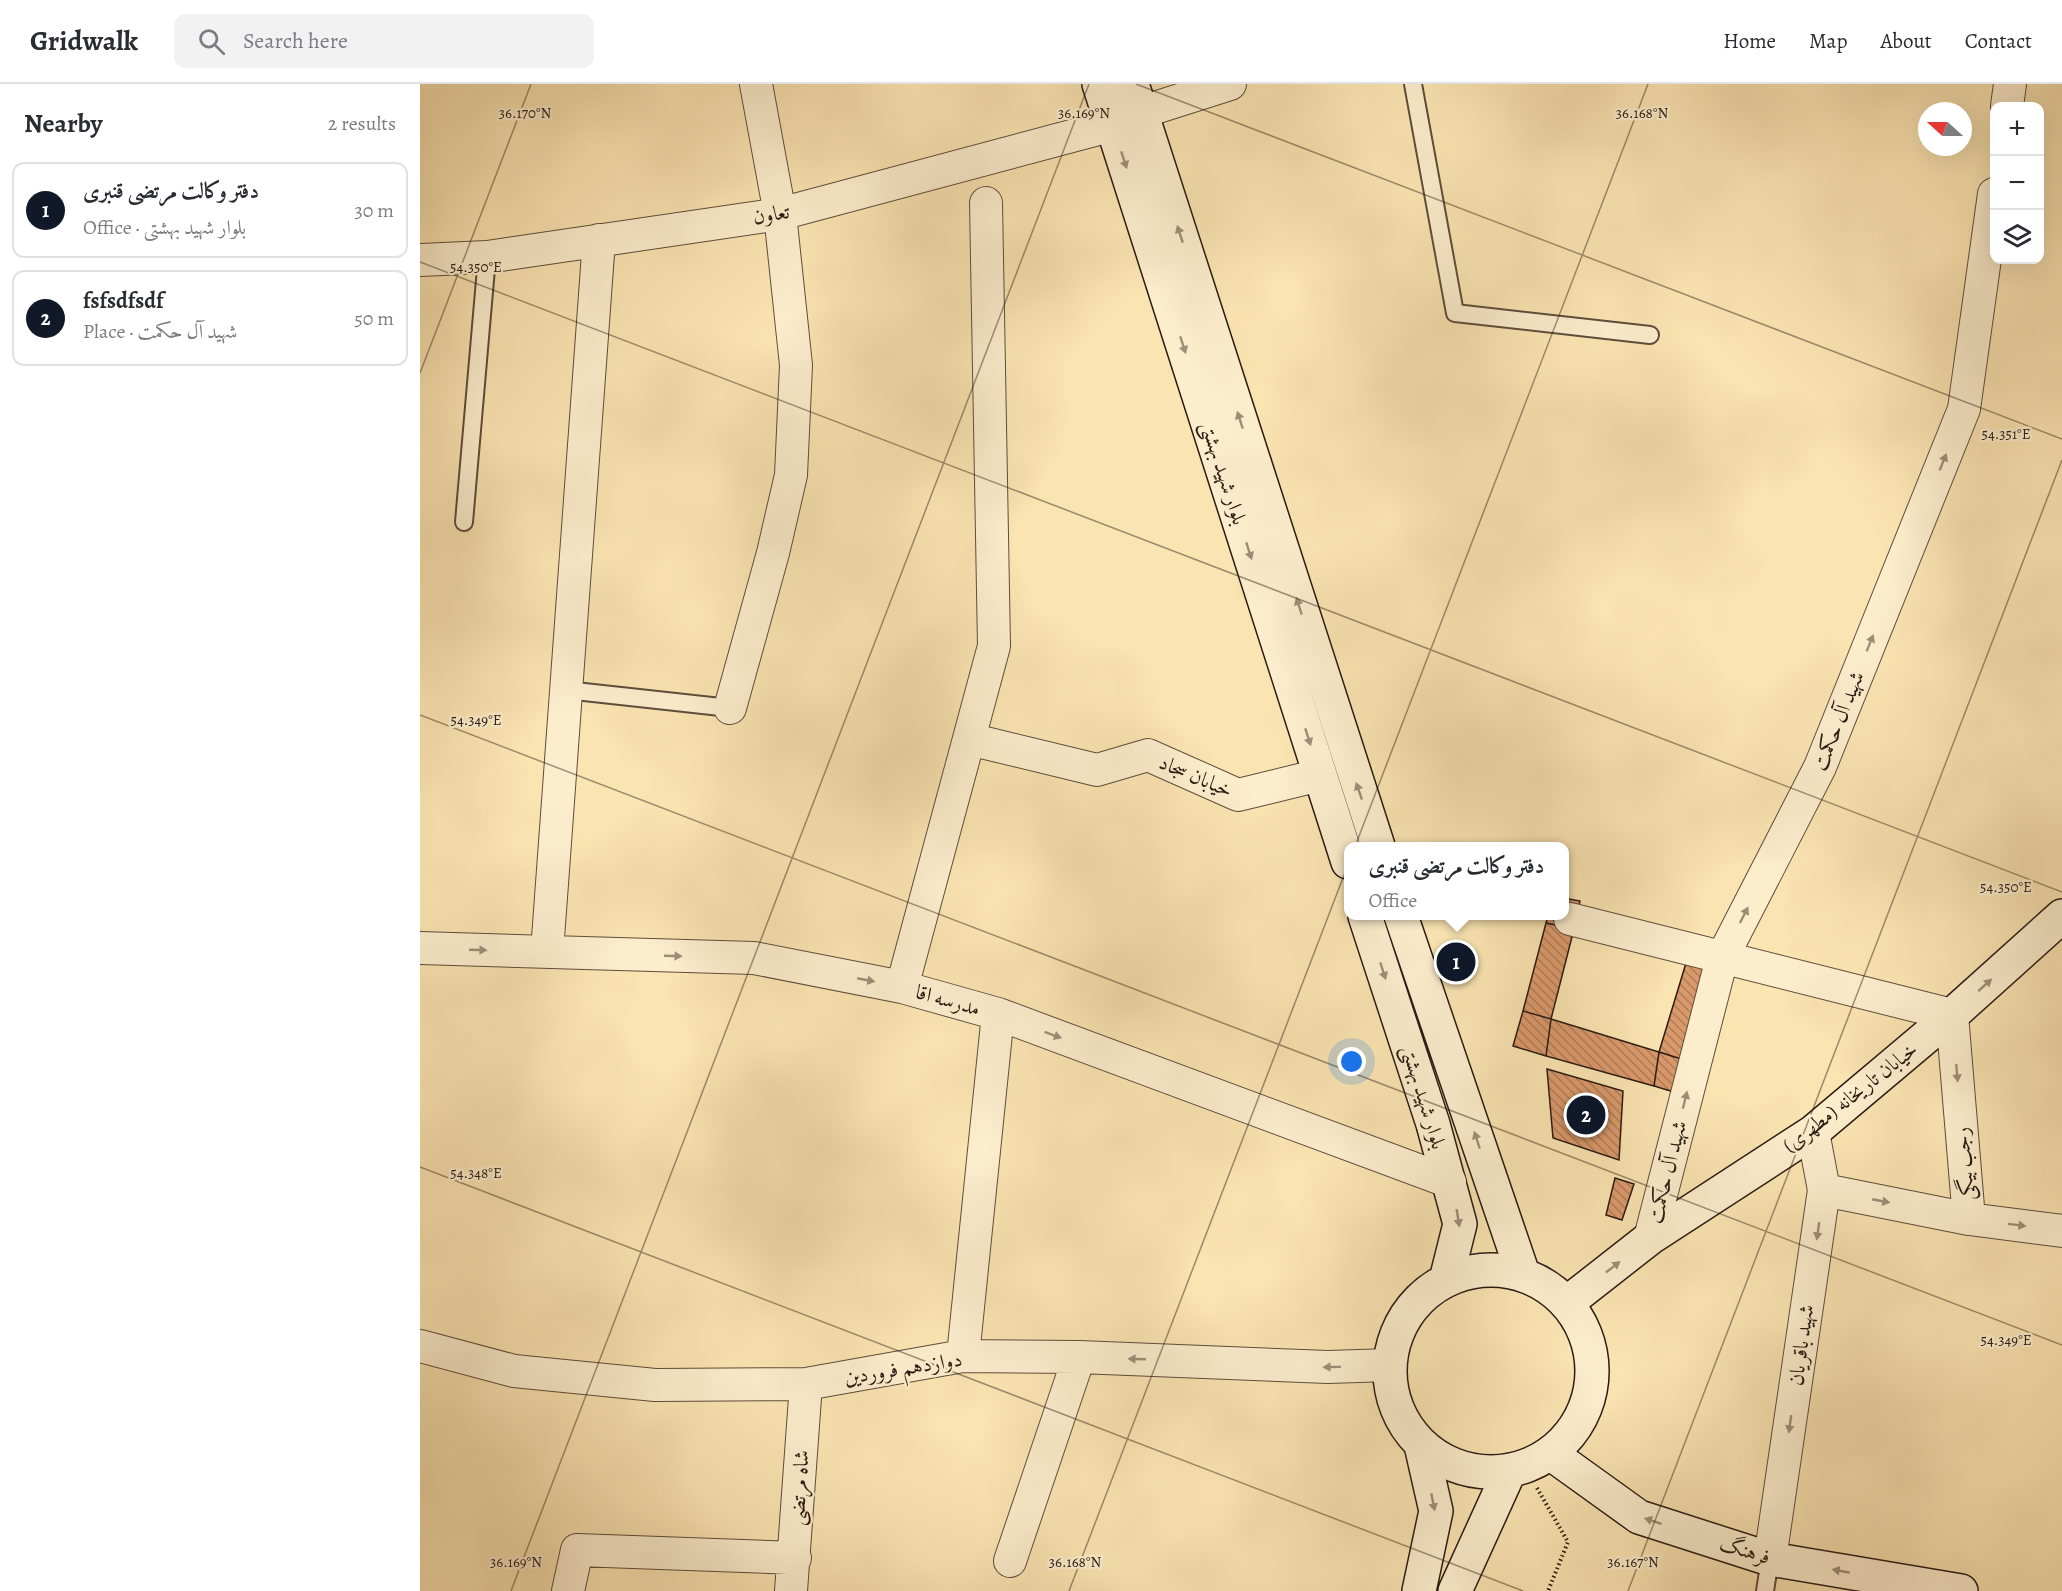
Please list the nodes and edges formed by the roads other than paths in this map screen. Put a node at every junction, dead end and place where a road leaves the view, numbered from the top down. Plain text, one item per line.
1 (756, 84) edge
2 (1100, 84) edge
3 (1230, 84) edge
4 (1413, 84) edge
5 (2010, 84) edge
6 (2008, 102) edge
7 (1129, 107) edge
8 (986, 202) dead end
9 (1993, 210) edge
10 (780, 214) junction
11 (599, 240) junction
12 (487, 257) junction
13 (420, 260) edge
14 (1650, 335) dead end
15 (465, 522) dead end
16 (566, 690) junction
17 (730, 708) joint
18 (969, 739) junction
19 (1320, 775) junction
20 (1377, 842) edge
21 (1344, 850) edge
22 (1570, 919) dead end
23 (1367, 920) edge
24 (1403, 920) edge
25 (2060, 921) edge
26 (420, 948) edge
27 (547, 952) junction
28 (1722, 958) junction
29 (902, 987) junction
30 (998, 1014) junction
31 (1952, 1015) junction
32 (1813, 1132) junction
33 (1450, 1182) junction
34 (1824, 1190) junction
35 (1969, 1219) junction
36 (2062, 1231) edge
37 (1650, 1238) junction
38 (1523, 1274) junction
39 (1446, 1280) junction
40 (1567, 1303) junction
41 (420, 1346) edge
42 (963, 1356) junction
43 (1078, 1357) junction
44 (1390, 1365) junction
45 (806, 1384) junction
46 (1421, 1444) junction
47 (1529, 1463) junction
48 (795, 1558) junction
49 (1770, 1559) junction
50 (1010, 1561) dead end
51 (568, 1591) edge
52 (791, 1591) edge
53 (1419, 1591) edge
54 (1455, 1591) edge
55 (1765, 1591) edge
56 (1961, 1591) edge

1 - 10 street
2 - 7 main road, بلوار شهید بهشتی
3 - 7 street, تعاون
4 - 14 lane
5 - 6 street
7 - 10 street, تعاون
7 -> 19 main road, بلوار شهید بهشتی
20 -> 7 main road, بلوار شهید بهشتی
8 - 18 street
28 -> 9 street, شهید آل حکمت
10 - 11 street, تعاون
10 - 17 street
11 - 12 street, تعاون
11 - 16 street
12 - 13 street, تعاون
12 - 15 lane
16 - 17 lane
16 - 27 street
18 - 19 street, خیابان سجاد
18 - 29 street
19 - 21 main road, بلوار شهید بهشتی
22 - 28 street
23 -> 33 main road, بلوار شهید بهشتی
38 -> 24 main road, بلوار شهید بهشتی
31 -> 25 main road, خیابان تاریخانه (مطهری)
26 -> 27 street, مدرسه اقا
27 -> 29 street, مدرسه اقا
28 - 31 street
37 -> 28 street, شهید آل حکمت
29 - 30 street, مدرسه اقا
30 -> 33 street, مدرسه اقا
30 - 42 street
31 - 32 main road, خیابان تاریخانه (مطهری)
31 -> 35 street, رجب بیگی
32 - 34 street, شهید باقریان
32 - 37 main road, خیابان تاریخانه (مطهری)
33 -> 39 main road, بلوار شهید بهشتی
34 -> 35 street
34 -> 49 street, شهید باقریان
35 -> 36 street, رجب بیگی
40 -> 37 main road, خیابان تاریخانه (مطهری)
38 - 39 main road
38 - 40 main road
39 - 44 main road
40 - 47 main road
41 - 45 street, دوازدهم فروردین
42 - 43 street, دوازدهم فروردین
42 - 45 street, دوازدهم فروردین
44 -> 43 street, دوازدهم فروردین
43 - 50 street
44 - 46 main road
45 - 48 street, شاه مرتضی
46 - 47 main road
46 -> 53 main road
49 -> 47 main road, فرهنگ
47 - 54 main road
48 - 51 street
48 - 52 street, شاه مرتضی
49 - 55 lane
56 -> 49 main road, فرهنگ

